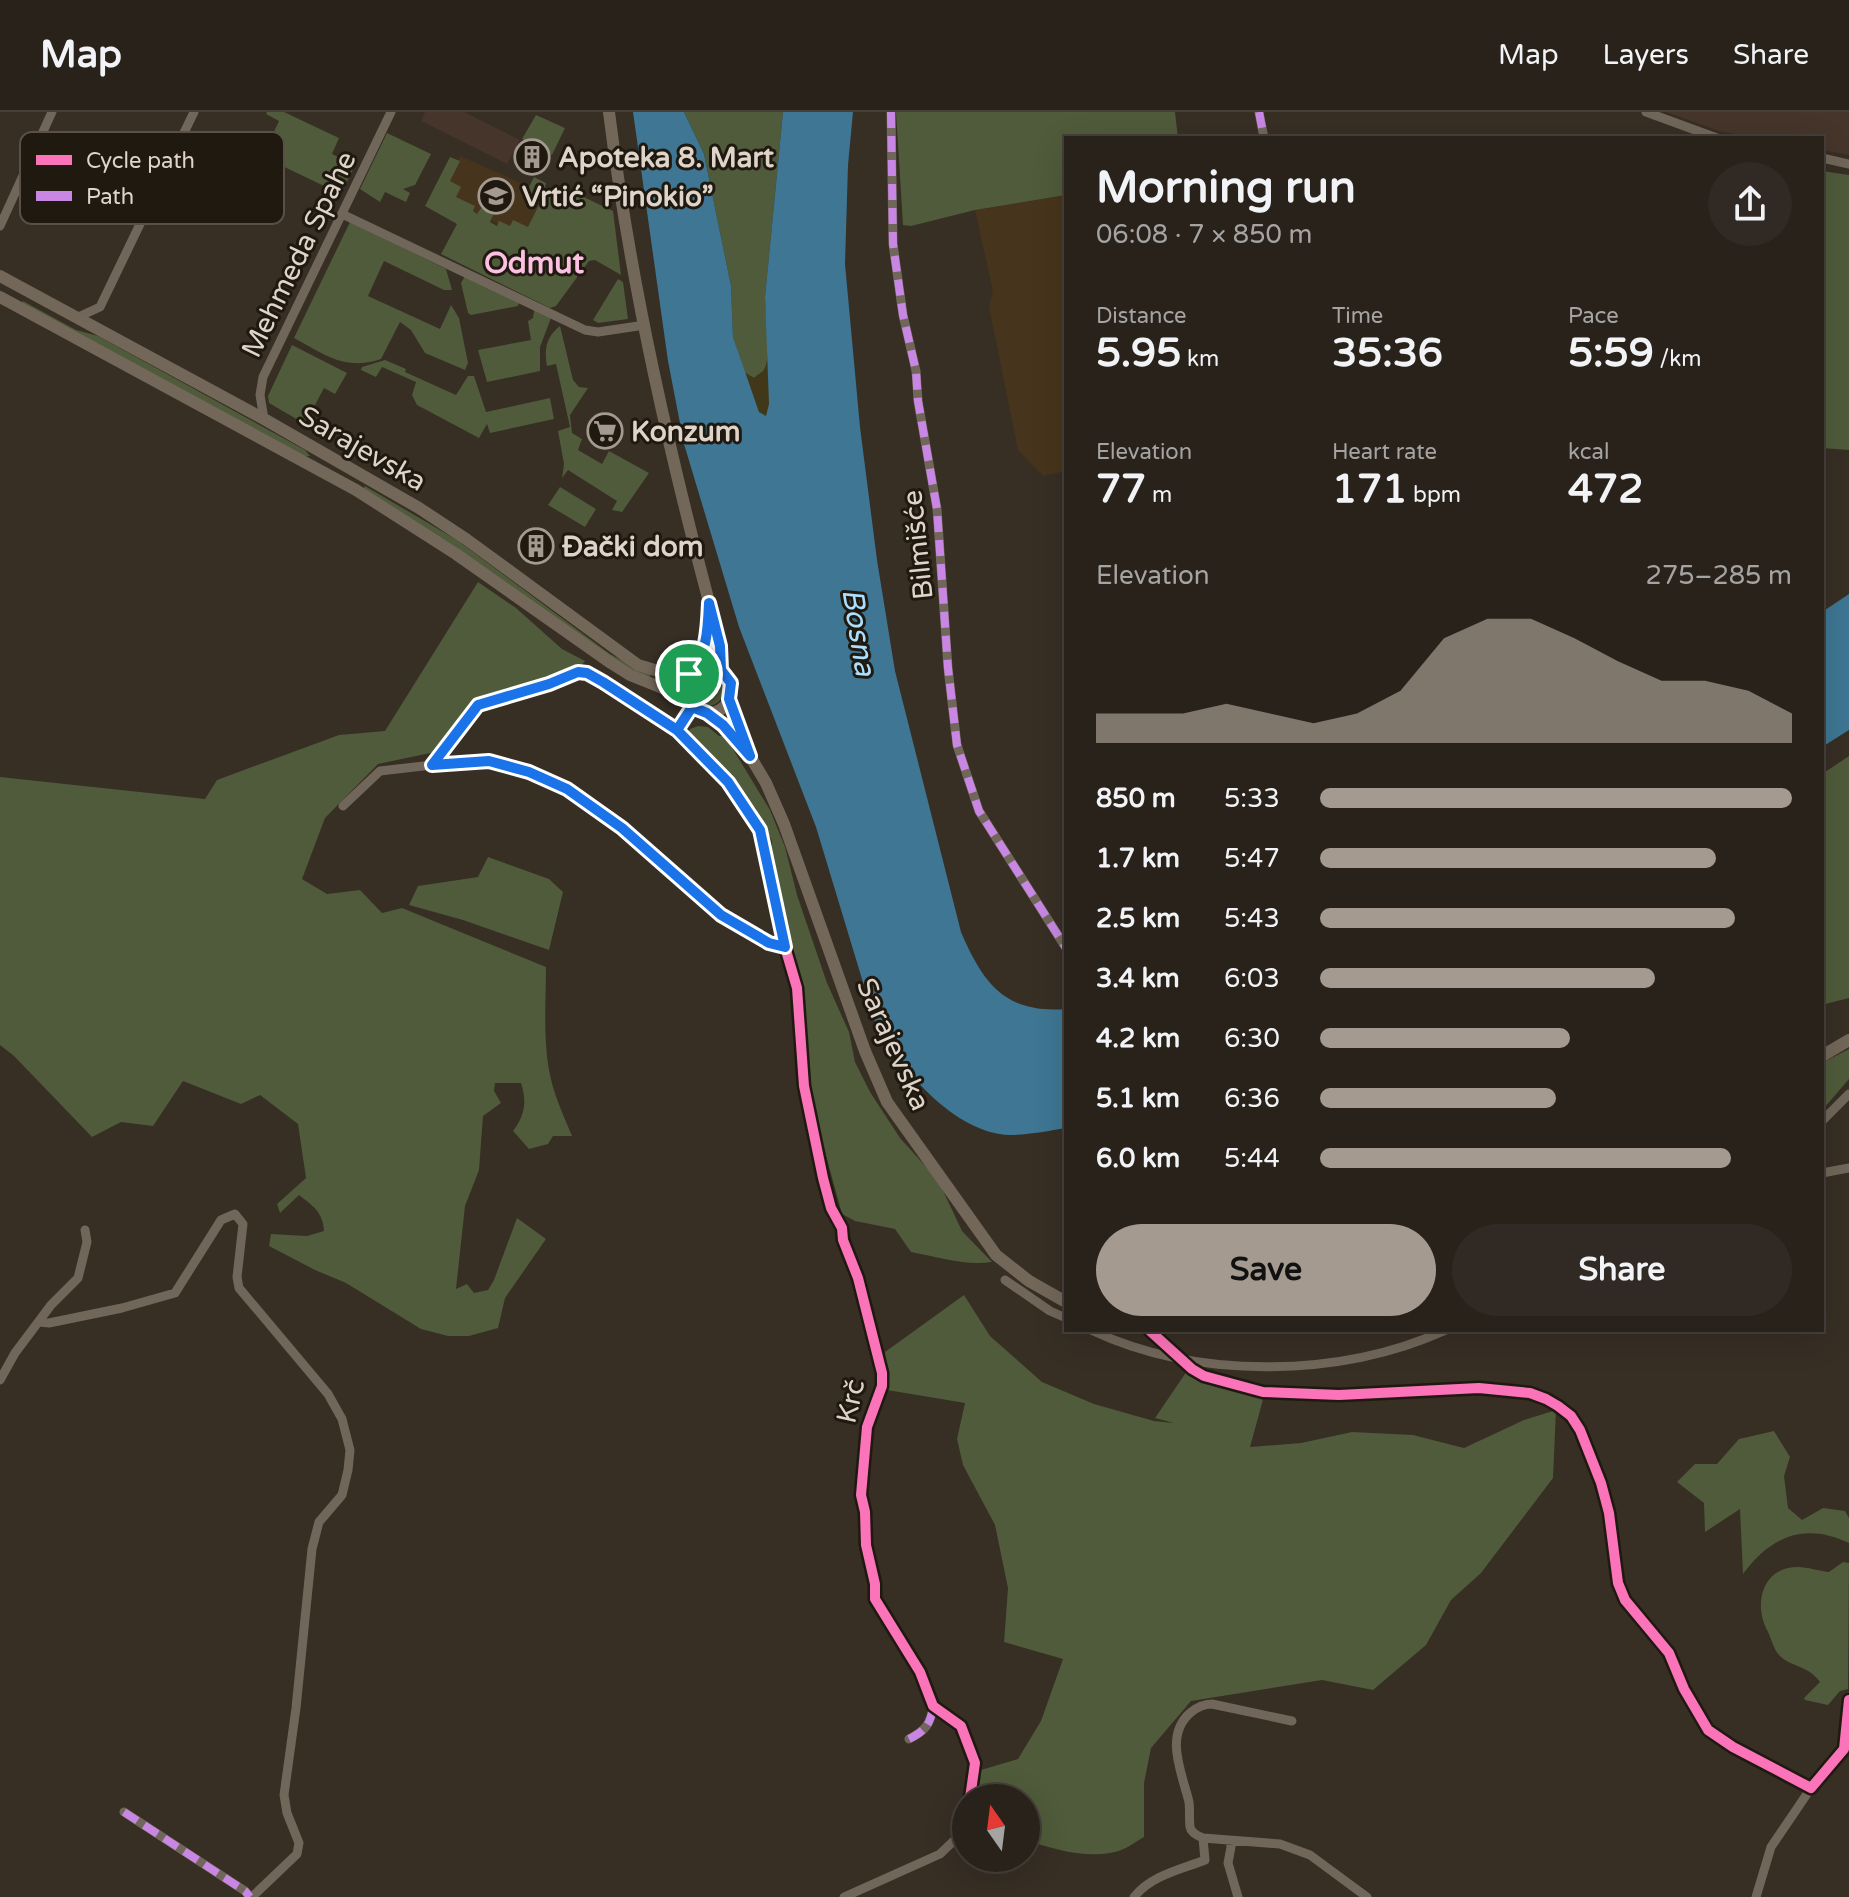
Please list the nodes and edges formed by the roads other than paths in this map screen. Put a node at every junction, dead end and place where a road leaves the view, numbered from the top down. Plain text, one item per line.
1 (52, 112) edge
2 (194, 112) edge
3 (391, 112) edge
4 (600, 112) edge
5 (609, 112) edge
6 (891, 112) edge
7 (1259, 112) edge
8 (1646, 112) edge
9 (43, 132) edge
10 (184, 132) edge
11 (1264, 136) edge
12 (1712, 136) edge
13 (613, 145) junction
14 (1824, 158) edge
15 (1849, 164) edge
16 (20, 182) edge
17 (342, 214) junction
18 (140, 224) edge
19 (0, 226) edge
20 (0, 276) edge
21 (0, 297) edge
22 (76, 318) junction
23 (645, 325) junction
24 (264, 419) junction
25 (709, 603) junction
26 (721, 670) junction
27 (693, 671) junction
28 (729, 699) junction
29 (688, 702) junction
30 (707, 713) junction
31 (677, 730) junction
32 (750, 756) junction
33 (432, 765) junction
34 (343, 806) dead end
35 (1064, 945) edge
36 (785, 947) junction
37 (1849, 1040) edge
38 (1824, 1055) edge
39 (1849, 1094) edge
40 (1824, 1119) edge
41 (1849, 1168) edge
42 (1824, 1173) edge
43 (85, 1230) dead end
44 (1005, 1280) dead end
45 (1064, 1301) edge
46 (1064, 1317) edge
47 (39, 1322) junction
48 (1097, 1332) edge
49 (1150, 1332) edge
50 (1441, 1332) edge
51 (1183, 1359) junction
52 (0, 1361) edge
53 (7, 1370) junction
54 (0, 1380) edge
55 (1849, 1700) edge
56 (933, 1706) junction
57 (1292, 1721) dead end
58 (909, 1739) dead end
59 (972, 1784) edge
60 (1811, 1788) junction
61 (124, 1812) dead end
62 (1203, 1838) junction
63 (1230, 1841) junction
64 (952, 1843) edge
65 (251, 1897) edge
66 (844, 1897) edge
67 (1134, 1897) edge
68 (1238, 1897) edge
69 (1367, 1897) edge
70 (1756, 1897) edge

1 - 9 street
2 - 10 street
3 - 17 street, Mehmeda Spahe
4 - 13 main road
5 - 13 main road
6 - 35 street, Bilmišće
7 - 11 street
8 - 12 street
13 - 23 main road
14 - 15 street
16 - 19 street
17 - 23 street
17 - 24 street, Mehmeda Spahe
18 - 22 street
20 - 22 main road, Sarajevska
21 - 29 main road, Sarajevska
22 - 24 main road, Sarajevska
23 - 25 main road
24 - 27 main road, Sarajevska
25 - 26 main road
25 - 27 main road
26 - 27 main road
26 - 28 main road
27 - 29 main road
28 - 30 main road
28 - 32 main road, Sarajevska
29 - 30 main road
29 - 31 street
30 - 32 main road, Sarajevska
31 - 33 street, Krč
31 - 36 street, Krč
32 - 45 main road, Sarajevska
33 - 34 street
33 - 36 street
36 - 56 street, Krč
37 - 38 main road
39 - 40 street
41 - 42 street
43 - 47 street
44 - 46 street
47 - 53 street
47 - 65 street
48 - 51 street
49 - 51 street
50 - 51 street
51 - 60 street
52 - 53 street
53 - 54 street
55 - 60 street
56 - 58 street
56 - 59 street, Krč
57 - 62 street
60 - 70 street
61 - 65 street
62 - 63 street
62 - 67 street
63 - 68 street
63 - 69 street
64 - 66 street

